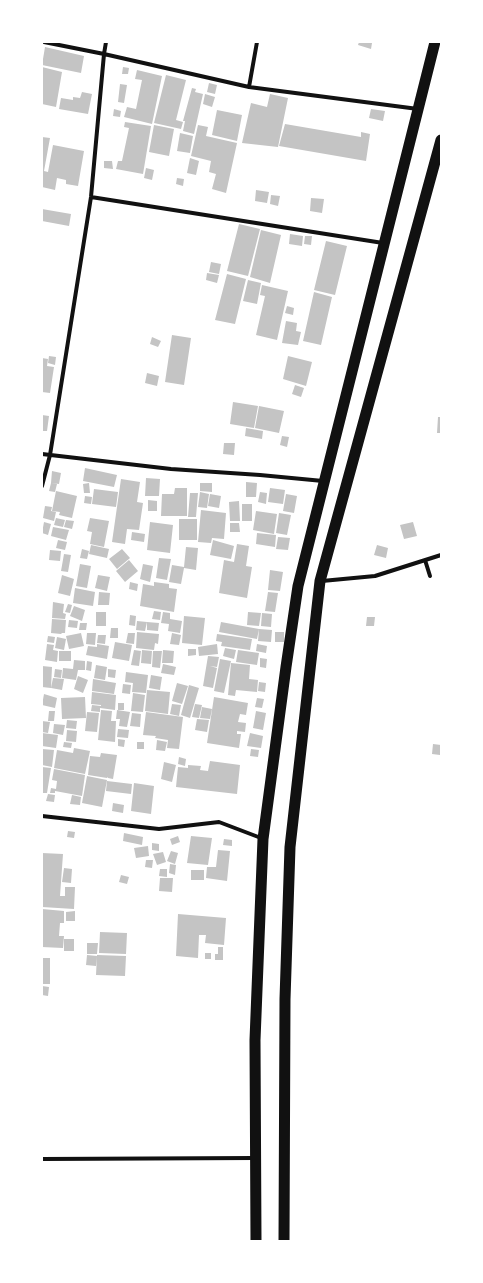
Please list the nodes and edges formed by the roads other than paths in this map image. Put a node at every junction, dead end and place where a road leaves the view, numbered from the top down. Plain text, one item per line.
1 (44, 42) edge
2 (106, 42) edge
3 (257, 42) edge
4 (435, 42) edge
5 (104, 54) junction
6 (249, 87) junction
7 (418, 109) junction
8 (441, 140) edge
9 (91, 197) junction
10 (385, 243) junction
11 (42, 454) edge
12 (50, 455) junction
13 (323, 481) junction
14 (42, 486) edge
15 (441, 555) edge
16 (425, 560) junction
17 (430, 576) dead end
18 (320, 581) junction
19 (42, 816) edge
20 (263, 839) junction
21 (256, 1158) junction
22 (42, 1160) edge
23 (256, 1241) edge
24 (284, 1241) edge

1 - 5 street
2 - 5 street
3 - 6 street
4 - 7 highway
5 - 6 street
5 - 9 street
6 - 7 street
7 - 10 highway
8 - 18 highway
9 - 10 street
9 - 12 street
10 - 13 highway
11 - 12 street
12 - 13 street
12 - 14 street
13 - 20 highway
15 - 16 street
16 - 17 street
16 - 18 street
18 - 24 highway
19 - 20 street
20 - 21 highway
21 - 22 street
21 - 23 highway

